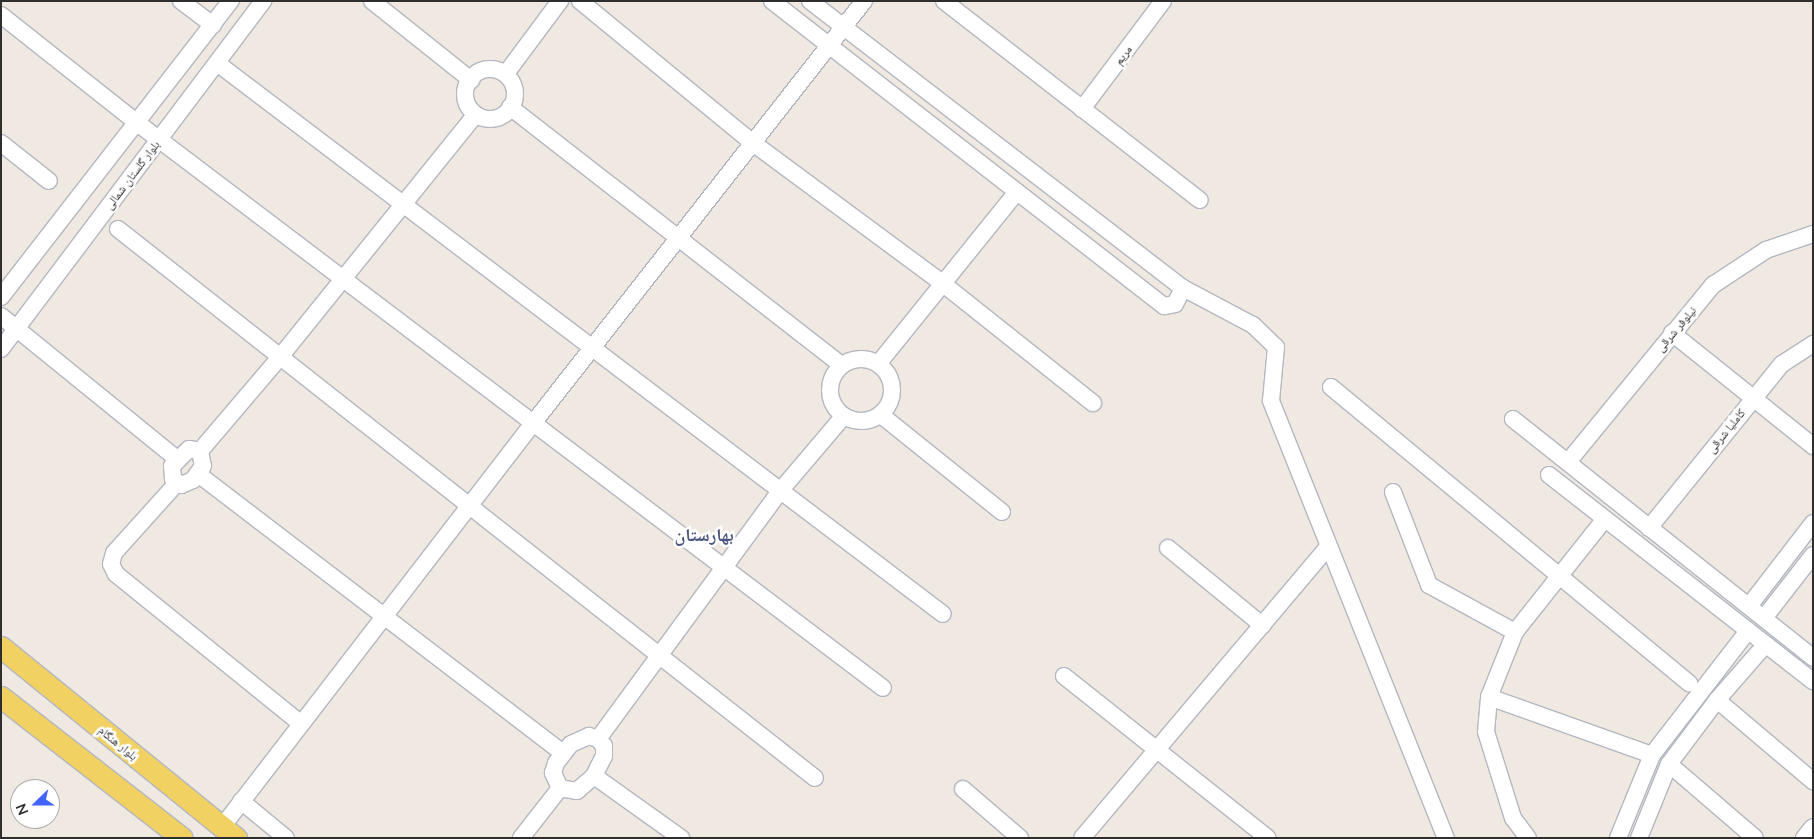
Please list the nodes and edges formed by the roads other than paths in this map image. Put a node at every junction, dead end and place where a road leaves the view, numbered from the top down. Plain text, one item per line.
1 (181, 1) edge
2 (231, 1) edge
3 (263, 1) edge
4 (372, 1) edge
5 (560, 1) edge
6 (580, 1) edge
7 (772, 1) edge
8 (810, 1) edge
9 (864, 1) edge
10 (944, 1) edge
11 (1163, 1) edge
12 (1, 15) edge
13 (213, 25) junction
14 (844, 28) junction
15 (829, 46) junction
16 (216, 63) junction
17 (507, 72) junction
18 (471, 80) junction
19 (510, 107) junction
20 (1082, 109) junction
21 (475, 115) junction
22 (136, 122) junction
23 (160, 138) junction
24 (1, 143) edge
25 (753, 143) junction
26 (49, 181) dead end
27 (1017, 192) junction
28 (1200, 200) dead end
29 (402, 204) junction
30 (118, 229) dead end
31 (1813, 234) edge
32 (678, 238) junction
33 (343, 277) junction
34 (942, 283) junction
35 (1183, 288) junction
36 (1, 297) edge
37 (1, 316) edge
38 (17, 329) junction
39 (1672, 333) junction
40 (1813, 344) edge
41 (1, 349) edge
42 (591, 349) junction
43 (280, 357) junction
44 (878, 364) junction
45 (840, 365) junction
46 (1330, 387) dead end
47 (1753, 398) junction
48 (1093, 403) dead end
49 (880, 416) junction
50 (843, 417) junction
51 (1513, 419) dead end
52 (534, 422) junction
53 (1813, 446) edge
54 (200, 451) junction
55 (177, 459) junction
56 (1568, 462) junction
57 (198, 474) junction
58 (1548, 475) dead end
59 (176, 483) junction
60 (780, 491) junction
61 (1392, 492) dead end
62 (469, 506) junction
63 (1002, 512) dead end
64 (1604, 520) junction
65 (1813, 524) edge
66 (1649, 528) junction
67 (1329, 546) junction
68 (1168, 548) dead end
69 (1813, 555) edge
70 (723, 566) junction
71 (1560, 576) junction
72 (1749, 606) junction
73 (943, 614) dead end
74 (384, 616) junction
75 (1764, 618) junction
76 (1262, 625) junction
77 (1748, 630) junction
78 (1515, 632) junction
79 (1766, 644) junction
80 (1, 647) edge
81 (658, 654) junction
82 (1813, 658) edge
83 (1064, 676) dead end
84 (1813, 681) edge
85 (1689, 683) dead end
86 (883, 688) dead end
87 (1, 697) edge
88 (1489, 697) junction
89 (1717, 700) junction
90 (301, 724) junction
91 (598, 739) junction
92 (1158, 749) junction
93 (563, 753) junction
94 (1652, 755) junction
95 (1669, 764) junction
96 (594, 776) junction
97 (815, 778) dead end
98 (1813, 782) edge
99 (560, 788) junction
100 (963, 789) dead end
101 (241, 802) junction
102 (1813, 826) edge
103 (229, 832) edge
104 (182, 838) edge
105 (286, 838) edge
106 (521, 838) edge
107 (681, 838) edge
108 (1020, 838) edge
109 (1082, 838) edge
110 (1268, 838) edge
111 (1446, 838) edge
112 (1528, 838) edge
113 (1618, 838) edge
114 (1639, 838) edge
115 (1755, 838) edge
116 (1804, 838) edge

1 - 13 street
2 - 13 street
3 - 16 street, بلوار گلستان شمالی
4 - 18 street
5 - 17 street
6 - 25 street
7 - 15 street
8 - 14 street
9 - 14 street
10 - 20 street
11 - 20 street, مریم
12 - 22 street
13 - 22 street
14 - 15 street
14 - 35 street
15 - 25 street
15 - 27 street
16 - 23 street, بلوار گلستان شمالی
16 - 29 street
17 - 18 street
17 - 19 street
18 - 21 street
19 - 21 street
19 - 32 street
20 - 28 street
21 - 29 street
22 - 23 street
22 - 36 street
23 - 33 street
23 - 38 street, بلوار گلستان شمالی
24 - 26 street
25 - 32 street
25 - 34 street
27 - 34 street
27 - 35 street
29 - 33 street
29 - 42 street
30 - 43 street
31 - 39 street, نیلوفر شرقی
32 - 42 street
32 - 45 street
33 - 43 street
33 - 52 street
34 - 44 street
34 - 48 street
35 - 67 street
37 - 38 street
38 - 41 street, بلوار گلستان شمالی
38 - 55 street
39 - 47 street
39 - 56 street, نیلوفر شرقی
40 - 47 street, کاملیا شرقی
42 - 52 street
42 - 60 street
43 - 54 street
43 - 62 street
44 - 45 street
44 - 49 street
45 - 50 street
46 - 71 street
47 - 53 street
47 - 66 street, کاملیا شرقی
49 - 50 street
49 - 63 street
50 - 60 street
51 - 56 street
52 - 62 street
52 - 70 street
54 - 55 street
54 - 57 street
55 - 59 street
56 - 66 street
57 - 59 street
57 - 74 street
58 - 64 street
59 - 90 street
60 - 70 street
60 - 73 street
61 - 78 street
62 - 74 street
62 - 81 street
64 - 71 street
64 - 77 street
65 - 72 street
66 - 72 street
67 - 76 street
67 - 111 street
68 - 76 street
69 - 75 street
70 - 81 street
70 - 86 street
71 - 78 street
71 - 85 street
72 - 75 street
74 - 90 street
74 - 93 street
75 - 82 street
76 - 92 street
77 - 79 street
77 - 94 street
78 - 88 street
79 - 84 street
79 - 89 street
80 - 103 main road, بلوار هنگام
81 - 91 street
81 - 97 street
83 - 92 street
87 - 104 main road
88 - 94 street
88 - 112 street
89 - 95 street
89 - 98 street
90 - 101 street
91 - 93 street
91 - 96 street
92 - 109 street
92 - 110 street
93 - 99 street
94 - 113 street
95 - 114 street
95 - 115 street
96 - 99 street
96 - 107 street
99 - 106 street
100 - 108 street
101 - 103 street
101 - 105 street
102 - 116 street

